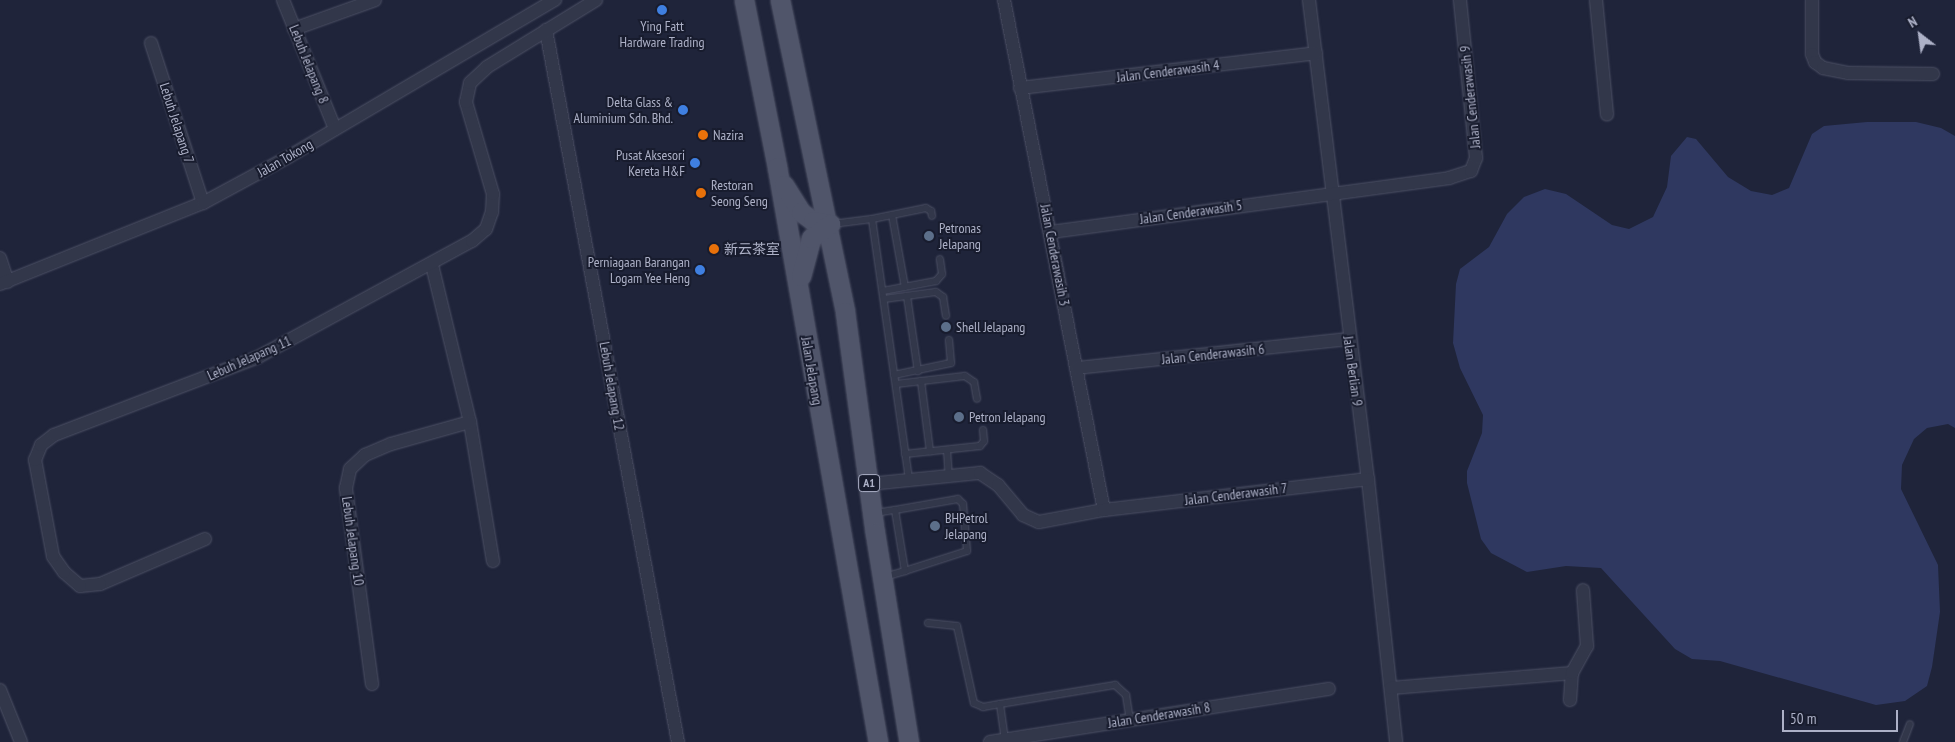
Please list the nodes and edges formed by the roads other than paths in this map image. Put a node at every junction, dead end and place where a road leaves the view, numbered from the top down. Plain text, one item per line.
1 (283, 0) edge
2 (375, 0) edge
3 (555, 0) edge
4 (596, 0) edge
5 (744, 0) edge
6 (780, 0) edge
7 (1004, 0) edge
8 (1309, 0) edge
9 (1460, 0) edge
10 (1596, 0) edge
11 (1812, 0) edge
12 (294, 29) junction
13 (546, 30) junction
14 (151, 43) dead end
15 (1316, 53) junction
16 (1933, 74) dead end
17 (1020, 88) junction
18 (1607, 114) dead end
19 (335, 129) junction
20 (777, 167) junction
21 (1331, 192) junction
22 (203, 203) junction
23 (892, 215) junction
24 (932, 216) dead end
25 (872, 218) junction
26 (830, 224) junction
27 (1051, 232) junction
28 (0, 258) edge
29 (940, 259) dead end
30 (432, 265) junction
31 (4, 283) edge
32 (905, 287) junction
33 (883, 290) junction
34 (906, 296) junction
35 (800, 297) junction
36 (884, 299) junction
37 (946, 316) dead end
38 (1349, 339) junction
39 (949, 340) dead end
40 (1077, 368) junction
41 (918, 370) junction
42 (894, 375) junction
43 (921, 381) junction
44 (896, 384) junction
45 (977, 400) dead end
46 (470, 422) junction
47 (982, 430) dead end
48 (947, 450) junction
49 (930, 451) junction
50 (905, 454) junction
51 (950, 476) junction
52 (1368, 479) junction
53 (909, 480) junction
54 (869, 484) junction
55 (895, 510) junction
56 (1104, 510) junction
57 (873, 513) junction
58 (205, 538) dead end
59 (493, 561) dead end
60 (905, 571) junction
61 (882, 577) junction
62 (1583, 590) dead end
63 (928, 623) dead end
64 (1572, 673) junction
65 (372, 684) dead end
66 (1392, 688) junction
67 (1329, 689) dead end
68 (0, 690) edge
69 (1570, 700) dead end
70 (1000, 704) junction
71 (1130, 720) junction
72 (1910, 724) dead end
73 (1004, 740) junction
74 (21, 742) edge
75 (678, 742) edge
76 (878, 742) edge
77 (909, 742) edge
78 (990, 742) edge
79 (1396, 742) edge
80 (1903, 742) edge

1 - 12 street, Lebuh Jelapang 8
2 - 12 street
3 - 19 street, Jalan Tokong
4 - 13 street, Lebuh Jelapang 11
5 - 20 main road, Jalan Jelapang
6 - 26 main road, A1
7 - 17 street, Jalan Cenderawasih 3
8 - 15 street, Jalan Berlian 9
9 - 21 street, Jalan Cenderawasih 9
10 - 18 street
11 - 16 street
12 - 19 street, Lebuh Jelapang 8
13 - 30 street, Lebuh Jelapang 11
13 - 75 street, Lebuh Jelapang 12
14 - 22 street, Lebuh Jelapang 7
15 - 17 street, Jalan Cenderawasih 4
15 - 21 street, Jalan Berlian 9
17 - 27 street, Jalan Cenderawasih 3
19 - 22 street, Jalan Tokong
20 - 26 main road
20 - 35 main road, Jalan Jelapang
21 - 27 street, Jalan Cenderawasih 5
21 - 38 street, Jalan Berlian 9
22 - 31 street, Jalan Tokong
23 - 24 lane
23 - 25 lane
23 - 32 lane
25 - 26 lane
25 - 33 lane
26 - 35 main road
26 - 54 main road, A1
27 - 40 street, Jalan Cenderawasih 3
28 - 31 street
29 - 32 lane
30 - 46 street
30 - 58 street, Lebuh Jelapang 11
32 - 33 lane
33 - 36 lane
34 - 36 lane
34 - 37 lane
34 - 41 lane
35 - 76 main road, Jalan Jelapang
36 - 42 lane
38 - 40 street, Jalan Cenderawasih 6
38 - 52 street, Jalan Berlian 9
39 - 41 lane
40 - 56 street, Jalan Cenderawasih 3
41 - 42 lane
42 - 44 lane
43 - 44 lane
43 - 45 lane
43 - 49 lane
44 - 50 lane
46 - 59 street
46 - 65 street, Lebuh Jelapang 10
47 - 48 lane
48 - 49 lane
48 - 51 lane
49 - 50 lane
50 - 53 lane
51 - 53 street, Jalan Cenderawasih 7
51 - 56 street, Jalan Cenderawasih 7
52 - 56 street, Jalan Cenderawasih 7
52 - 66 street, Jalan Berlian 9
53 - 54 street, Jalan Cenderawasih 7
54 - 57 main road, A1
55 - 57 lane
55 - 60 lane
55 - 60 lane
57 - 61 main road, A1
60 - 61 lane
61 - 77 main road, A1
62 - 64 street
63 - 70 lane
64 - 66 street
64 - 69 street
66 - 79 street, Jalan Berlian 9
67 - 71 street, Jalan Cenderawasih 8
68 - 74 street
70 - 71 lane
70 - 73 lane
71 - 73 street, Jalan Cenderawasih 8
72 - 80 lane
73 - 78 street, Jalan Cenderawasih 8

